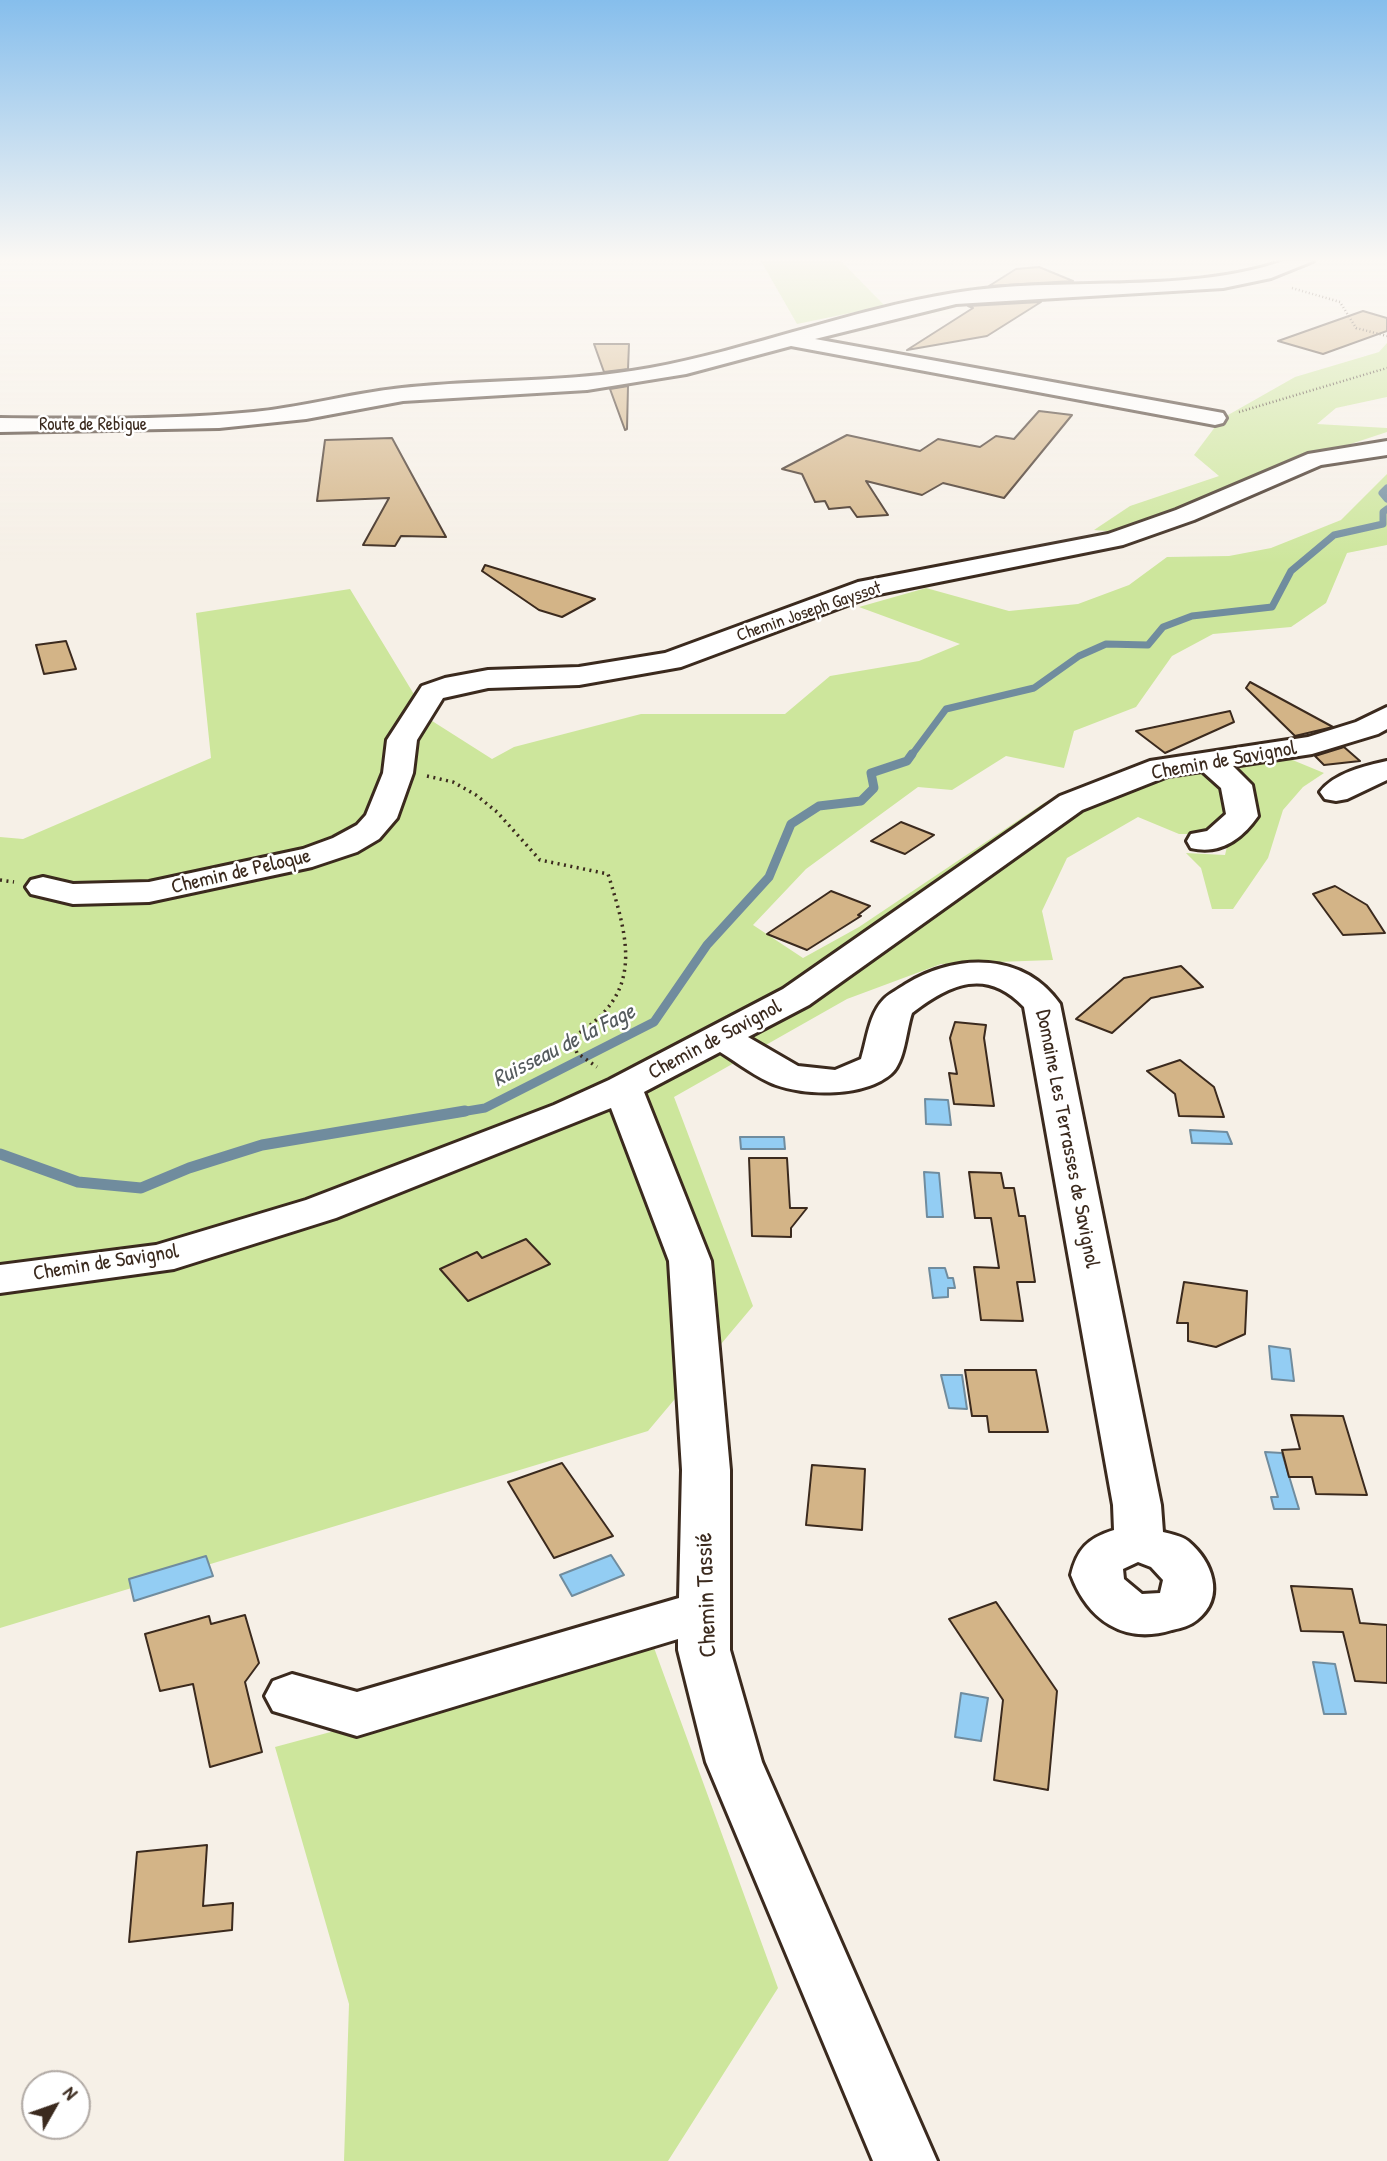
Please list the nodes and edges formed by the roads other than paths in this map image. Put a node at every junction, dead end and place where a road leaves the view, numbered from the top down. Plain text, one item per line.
1 (703, 362) edge
2 (899, 362) edge
3 (1214, 418) road end
4 (0, 425) edge
5 (1387, 448) edge
6 (1377, 722) edge
7 (1387, 755) edge
8 (1209, 761) junction
9 (1387, 770) edge
10 (398, 773) joint
11 (1336, 792) dead end
12 (1203, 841) dead end
13 (43, 887) dead end
14 (721, 1037) junction
15 (609, 1076) junction
16 (0, 1279) edge
17 (1139, 1543) dead end
18 (705, 1611) junction
19 (292, 1696) dead end
20 (905, 2161) edge

1 - 4 street, Route de Rebigue
2 - 3 street
5 - 10 street, Chemin Joseph Gayssot
6 - 7 street
6 - 8 street, Chemin de Savignol
8 - 12 street
8 - 14 street, Chemin de Savignol
9 - 11 street
10 - 13 street, Chemin de Peloque
14 - 15 street, Chemin de Savignol
14 - 17 street, Domaine Les Terrasses de Savignol
15 - 16 street, Chemin de Savignol
15 - 18 street, Chemin Tassié
18 - 19 street
18 - 20 street, Chemin Tassié

